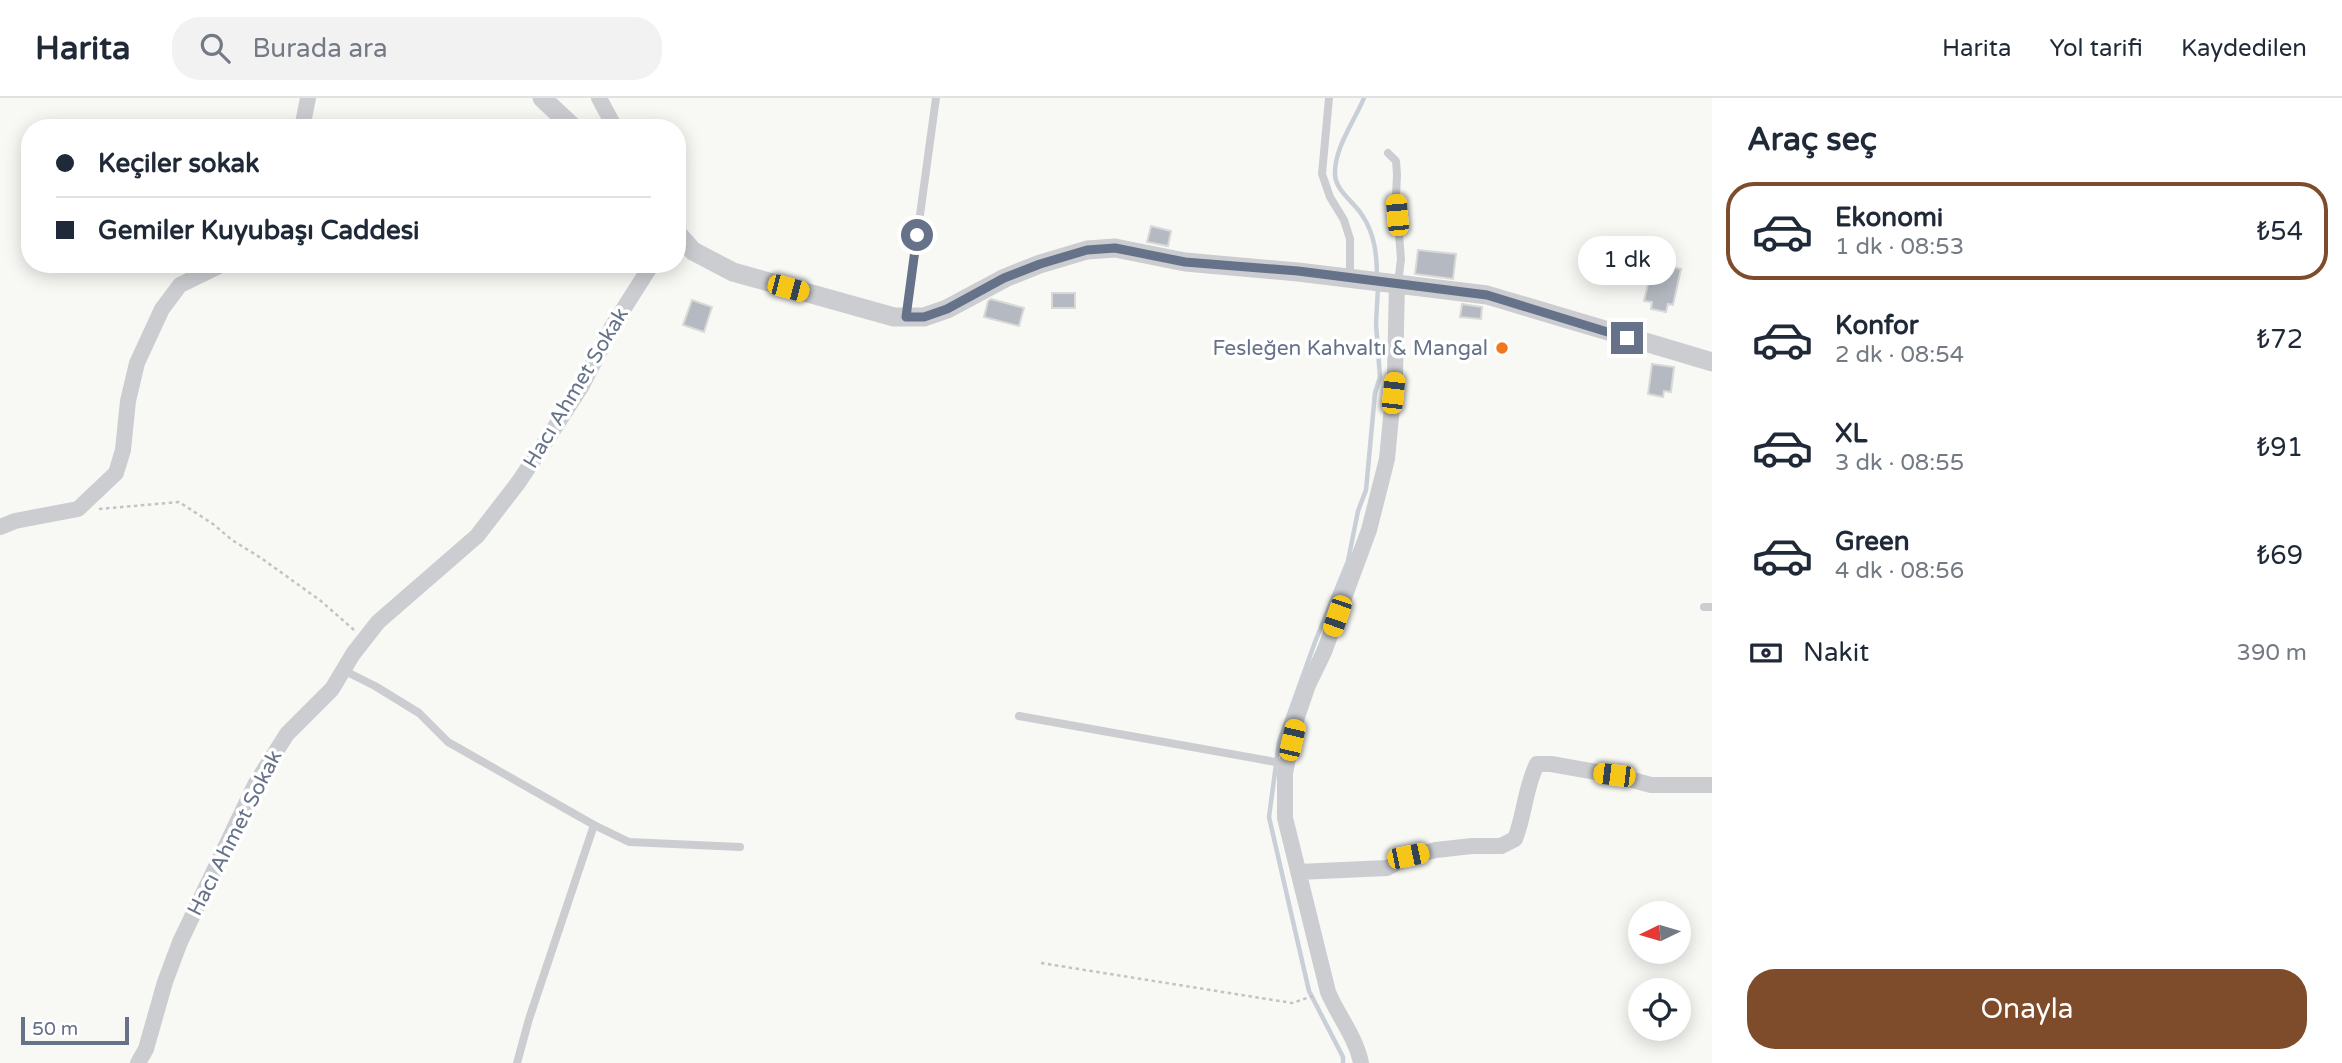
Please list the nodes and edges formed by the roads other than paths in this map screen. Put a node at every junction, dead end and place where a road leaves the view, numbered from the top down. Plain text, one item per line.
1 (308, 98) edge
2 (542, 98) edge
3 (599, 98) edge
4 (936, 98) edge
5 (1329, 98) edge
6 (304, 119) edge
7 (564, 119) edge
8 (610, 119) edge
9 (1388, 153) dead end
10 (686, 243) edge
11 (204, 273) edge
12 (646, 273) edge
13 (1359, 279) junction
14 (1395, 284) junction
15 (906, 317) junction
16 (1712, 362) edge
17 (0, 527) edge
18 (343, 670) junction
19 (1019, 716) dead end
20 (1286, 763) junction
21 (1712, 785) edge
22 (594, 825) junction
23 (740, 847) dead end
24 (1298, 872) junction
25 (138, 1063) edge
26 (517, 1063) edge
27 (1361, 1063) edge

1 - 6 street
2 - 7 street
3 - 8 street
4 - 15 lane
5 - 13 lane
9 - 14 lane
10 - 15 street
11 - 17 street
12 - 18 street, Hacı Ahmet Sokak
13 - 14 street
13 - 15 street
14 - 16 street
14 - 20 street
18 - 22 lane
18 - 25 street, Hacı Ahmet Sokak
19 - 20 lane
20 - 24 street
21 - 24 street
22 - 23 lane
22 - 26 lane
24 - 27 street

